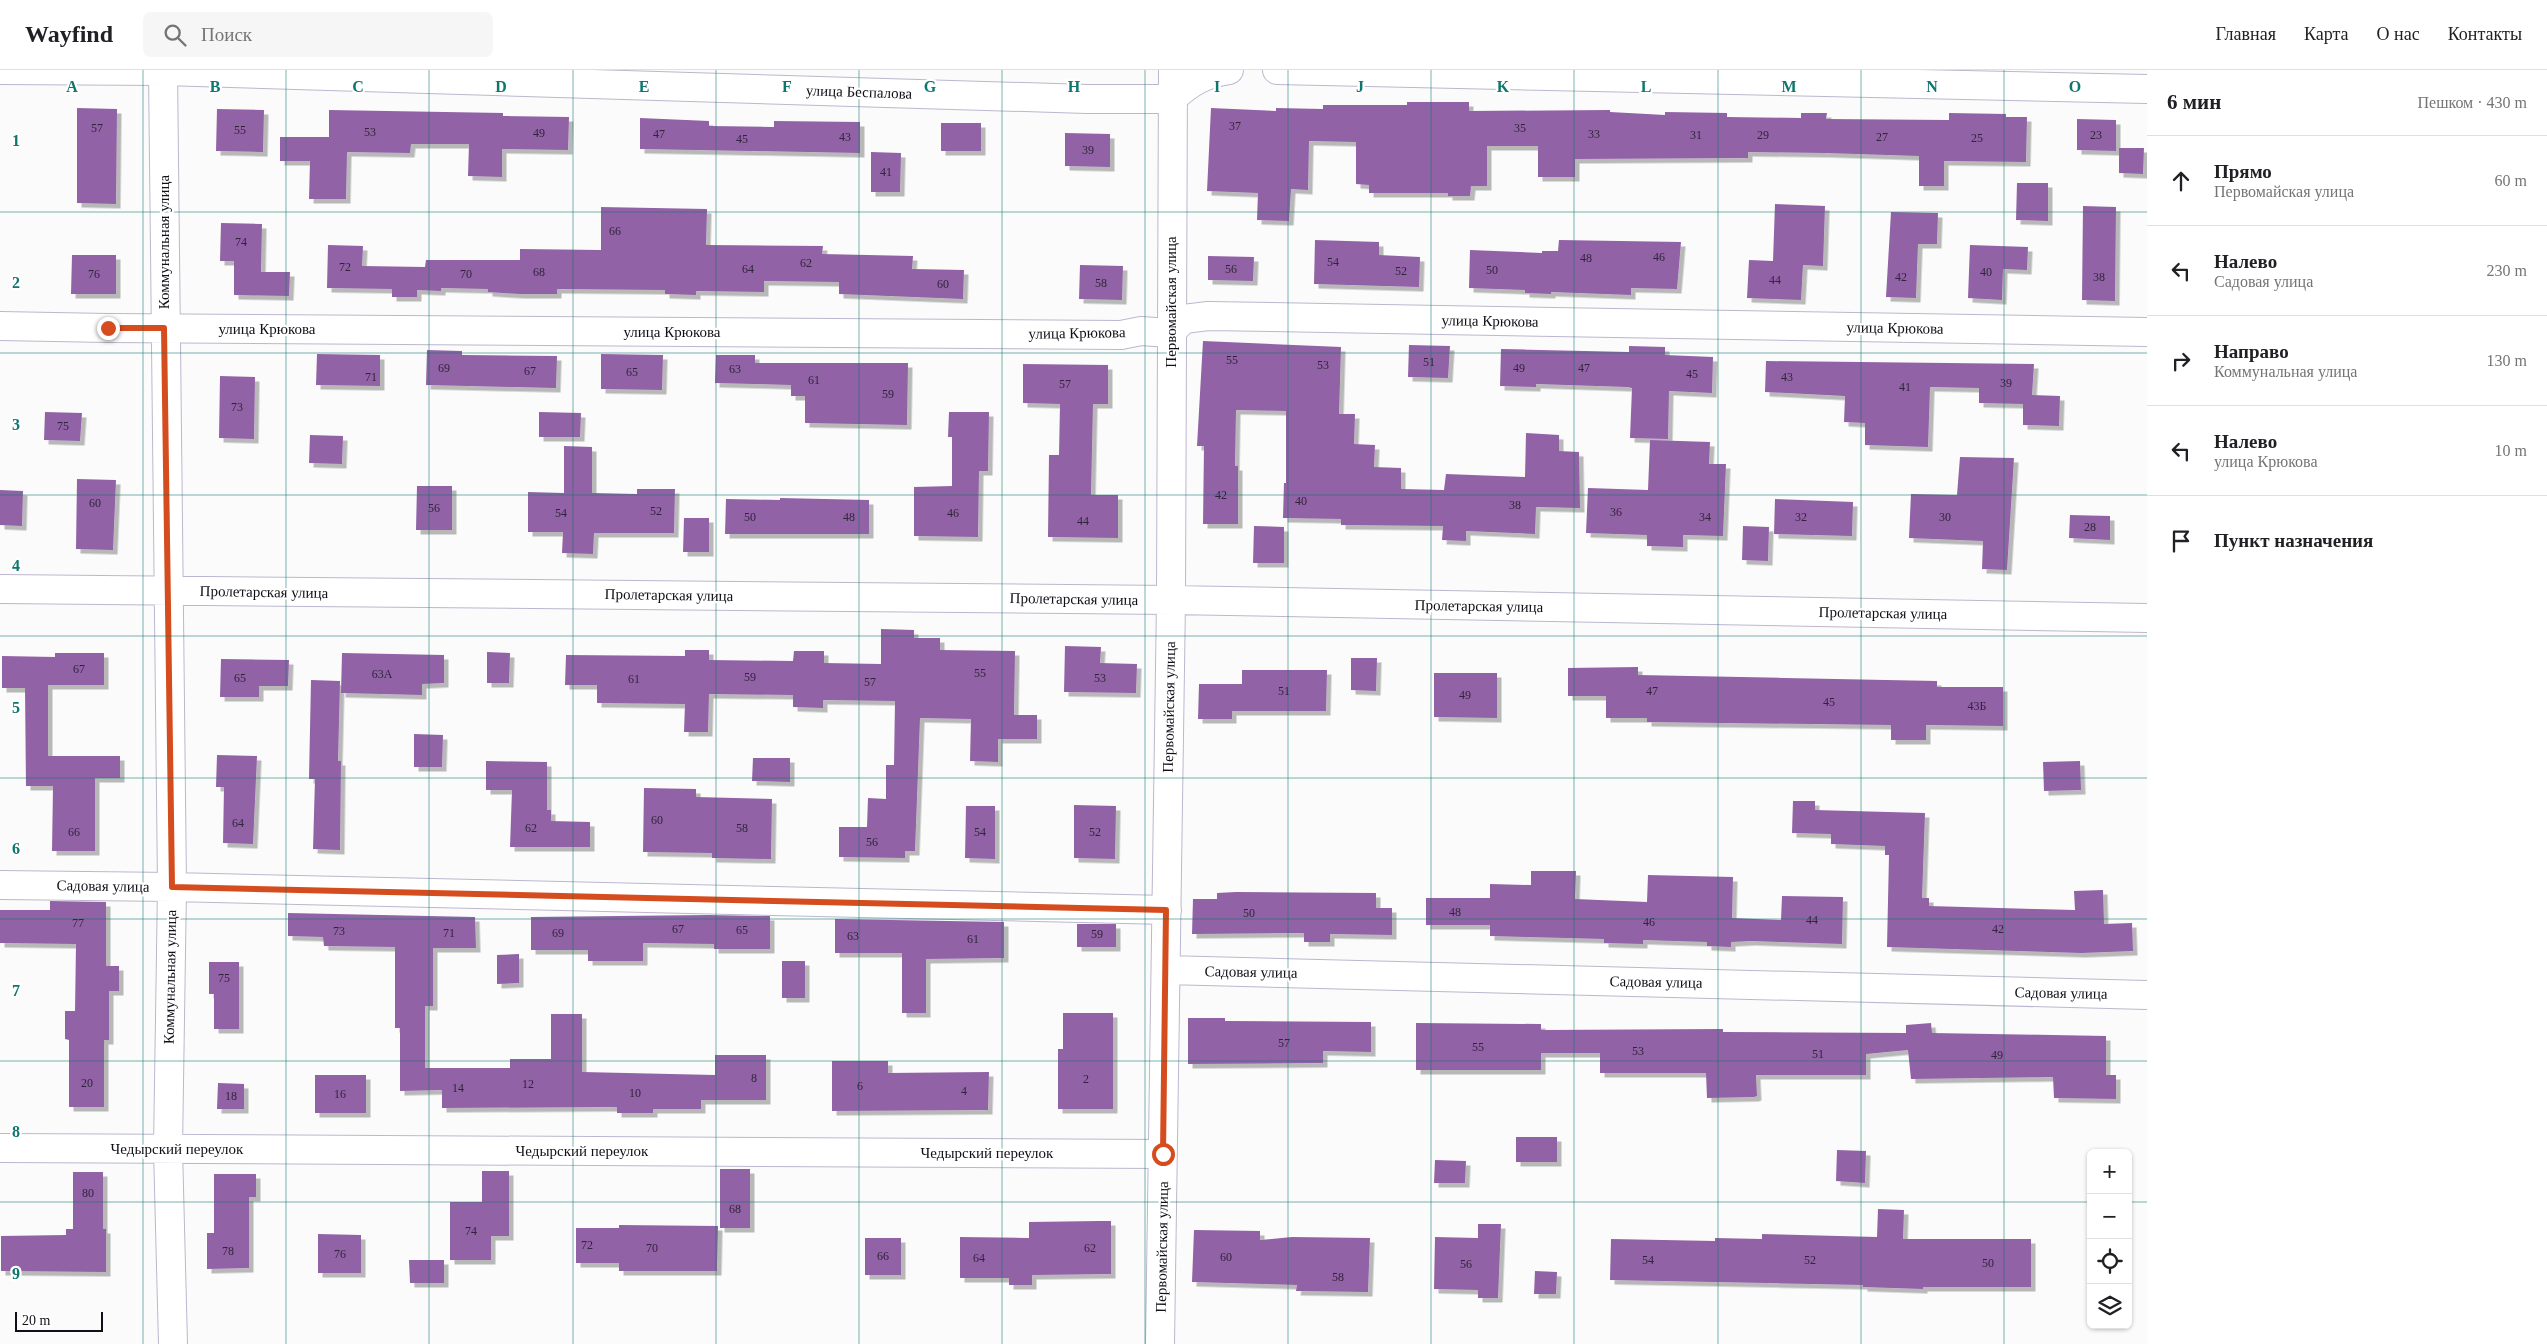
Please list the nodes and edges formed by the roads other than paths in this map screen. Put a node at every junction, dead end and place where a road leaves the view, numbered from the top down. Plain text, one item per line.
1 (0, 70) edge
2 (162, 70) edge
3 (1173, 70) edge
4 (1229, 70) edge
5 (1278, 70) edge
6 (2147, 89) edge
7 (1172, 99) junction
8 (0, 326) edge
9 (164, 328) junction
10 (2147, 332) edge
11 (1170, 333) junction
12 (0, 589) edge
13 (167, 591) junction
14 (1171, 600) junction
15 (2147, 618) edge
16 (0, 885) edge
17 (172, 887) junction
18 (1166, 910) junction
19 (1166, 970) junction
20 (2147, 995) edge
21 (0, 1148) edge
22 (168, 1149) junction
23 (1163, 1154) junction
24 (173, 1344) edge
25 (1160, 1344) edge

1 - 2 street, улица Беспалова
2 - 7 street, улица Беспалова
2 - 9 street, Коммунальная улица
3 - 7 street, Первомайская улица
4 - 7 street
5 - 6 street
7 - 11 street, Первомайская улица
8 - 9 street, улица Крюкова
9 - 11 street, улица Крюкова
9 - 13 street, Коммунальная улица
10 - 11 street, улица Крюкова
11 - 14 street, Первомайская улица
12 - 13 street, Пролетарская улица
13 - 14 street, Пролетарская улица
13 - 17 street, Коммунальная улица
14 - 15 street, Пролетарская улица
14 - 18 street, Первомайская улица
16 - 17 street, Садовая улица
17 - 18 street, Садовая улица
17 - 22 street, Коммунальная улица
18 - 19 street, Первомайская улица
19 - 20 street, Садовая улица
19 - 23 street, Первомайская улица
21 - 22 street, Чедырский переулок
22 - 23 street, Чедырский переулок
22 - 24 street, Коммунальная улица
23 - 25 street, Первомайская улица

